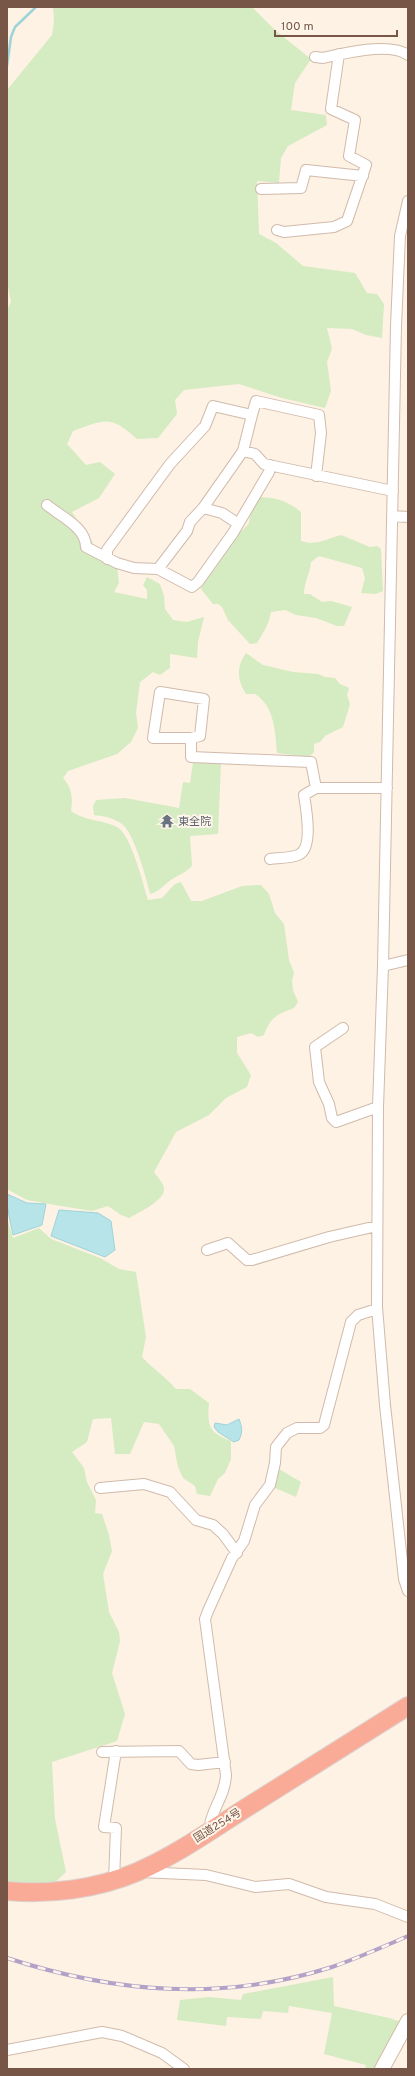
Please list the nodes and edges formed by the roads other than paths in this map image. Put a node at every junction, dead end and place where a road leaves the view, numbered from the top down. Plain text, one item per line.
1 (339, 54) junction
2 (408, 55) edge
3 (314, 57) dead end
4 (363, 176) junction
5 (262, 189) dead end
6 (408, 200) edge
7 (277, 230) dead end
8 (404, 238) edge
9 (252, 415) junction
10 (243, 451) junction
11 (270, 465) junction
12 (316, 476) junction
13 (393, 491) junction
14 (46, 505) dead end
15 (203, 508) junction
16 (392, 516) junction
17 (408, 517) edge
18 (237, 523) junction
19 (107, 559) junction
20 (158, 569) junction
21 (191, 738) junction
22 (316, 788) junction
23 (387, 788) junction
24 (270, 859) dead end
25 (408, 960) edge
26 (383, 966) junction
27 (343, 1028) dead end
28 (378, 1107) junction
29 (377, 1226) junction
30 (207, 1250) dead end
31 (377, 1309) junction
32 (100, 1488) dead end
33 (237, 1553) junction
34 (408, 1592) edge
35 (408, 1706) edge
36 (116, 1751) junction
37 (102, 1752) dead end
38 (225, 1762) junction
39 (209, 1830) junction
40 (137, 1872) junction
41 (114, 1880) junction
42 (7, 1891) edge
43 (408, 1917) edge
44 (408, 2021) edge
45 (7, 2050) edge
46 (184, 2069) edge
47 (382, 2069) edge

1 - 2 street
1 - 3 street
1 - 4 street
4 - 5 street
4 - 7 street
6 - 8 street
8 - 13 street
9 - 10 street
9 - 12 street
9 - 19 street
10 - 11 street
10 - 15 street
11 - 12 street
11 - 18 street
12 - 13 street
13 - 16 street
14 - 19 street
15 - 18 street
15 - 20 street
16 - 17 street
16 - 23 street
18 - 20 street
19 - 20 street
21 - 21 street
21 - 22 street
22 - 23 street
22 - 24 street
23 - 26 street
25 - 26 street
26 - 28 street
27 - 28 street
28 - 29 street
29 - 30 street
29 - 31 street
31 - 33 street
31 - 34 street
32 - 33 street
33 - 38 street
35 - 39 highway, 国道254号
36 - 37 street
36 - 38 street
36 - 41 street
38 - 39 street
39 - 40 highway, 国道254号
40 - 41 highway, 国道254号
40 - 43 street
41 - 42 highway, 国道254号
44 - 47 street
45 - 46 street

